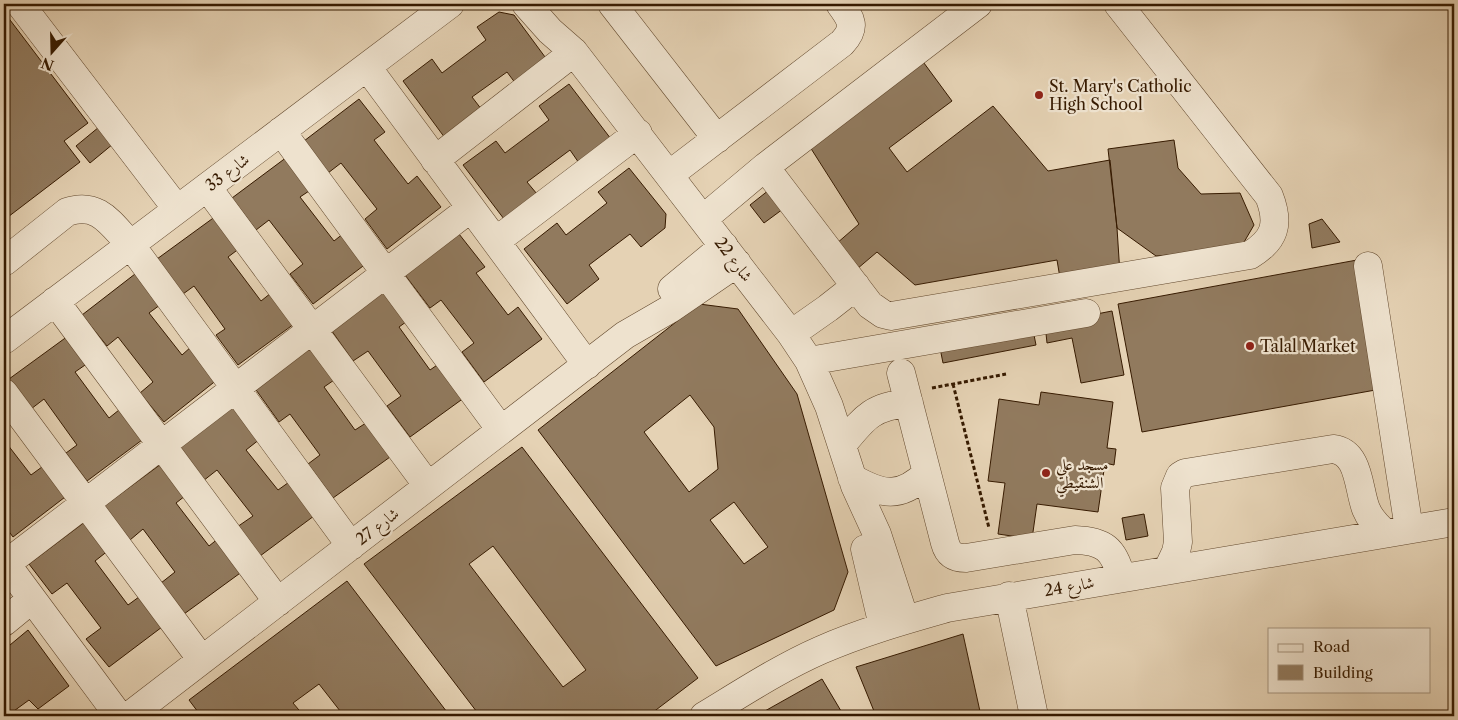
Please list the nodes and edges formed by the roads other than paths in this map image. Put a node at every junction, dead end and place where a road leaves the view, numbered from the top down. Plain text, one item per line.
1 (20, 4) edge
2 (450, 4) edge
3 (526, 4) edge
4 (548, 4) edge
5 (612, 4) edge
6 (840, 4) edge
7 (978, 4) edge
8 (1118, 4) edge
9 (424, 12) edge
10 (574, 52) junction
11 (366, 66) junction
12 (281, 131) junction
13 (638, 133) junction
14 (717, 139) junction
15 (435, 160) junction
16 (765, 167) junction
17 (669, 175) junction
18 (207, 187) junction
19 (471, 208) junction
20 (177, 210) junction
21 (703, 219) junction
22 (496, 241) junction
23 (130, 244) junction
24 (730, 254) junction
25 (4, 262) edge
26 (1368, 266) dead end
27 (385, 273) junction
28 (856, 286) junction
29 (55, 301) junction
30 (1086, 313) dead end
31 (312, 329) junction
32 (791, 334) junction
33 (4, 340) edge
34 (809, 362) junction
35 (587, 365) junction
36 (235, 388) junction
37 (4, 392) edge
38 (501, 430) junction
39 (161, 445) junction
40 (842, 445) junction
41 (926, 474) junction
42 (854, 482) junction
43 (428, 486) junction
44 (86, 504) junction
45 (1454, 522) edge
46 (1397, 531) junction
47 (351, 546) junction
48 (5, 563) edge
49 (1168, 569) junction
50 (1121, 577) junction
51 (1009, 596) junction
52 (32, 599) junction
53 (278, 602) junction
54 (4, 622) edge
55 (894, 623) junction
56 (202, 660) junction
57 (119, 716) edge
58 (129, 716) edge
59 (704, 716) edge
60 (1034, 716) edge

1 - 20 street
2 - 9 street, شارع 33
3 - 10 street, شارع 22
4 - 10 street, شارع 22
5 - 14 street
6 - 14 street
7 - 16 street
8 - 28 street
9 - 11 street, شارع 33
10 - 13 street, شارع 22
10 - 15 street
11 - 12 street, شارع 33
11 - 15 street
12 - 18 street, شارع 33
12 - 27 street
13 - 17 street, شارع 22
13 - 22 street
14 - 17 street
15 - 19 street
16 - 21 street
16 - 28 street
17 - 21 street, شارع 22
18 - 20 street, شارع 33
18 - 31 street
19 - 22 street
19 - 27 street
20 - 23 street, شارع 33
21 - 24 street, شارع 22
22 - 35 street
23 - 25 street
23 - 29 street, شارع 33
23 - 36 street
24 - 32 street, شارع 22
24 - 35 street, شارع 27
26 - 46 street
27 - 31 street
27 - 38 street
28 - 32 street
29 - 33 street, شارع 33
29 - 39 street
30 - 34 street
31 - 36 street
31 - 43 street
32 - 34 street, شارع 22
34 - 40 street, شارع 22
35 - 38 street, شارع 27
36 - 39 street
36 - 47 street
37 - 44 street
38 - 43 street, شارع 27
39 - 44 street
39 - 53 street
40 - 41 street
40 - 42 street, شارع 22
41 - 42 street
41 - 50 street
42 - 55 street, شارع 22
43 - 47 street, شارع 27
44 - 48 street
44 - 56 street
45 - 46 street, شارع 24
46 - 49 street, شارع 24
46 - 49 street
47 - 53 street, شارع 27
48 - 52 street
49 - 50 street, شارع 24
50 - 51 street, شارع 24
51 - 55 street, شارع 24
51 - 60 street
52 - 54 street
52 - 57 street
53 - 56 street, شارع 27
55 - 59 street, شارع 24
56 - 58 street, شارع 27

